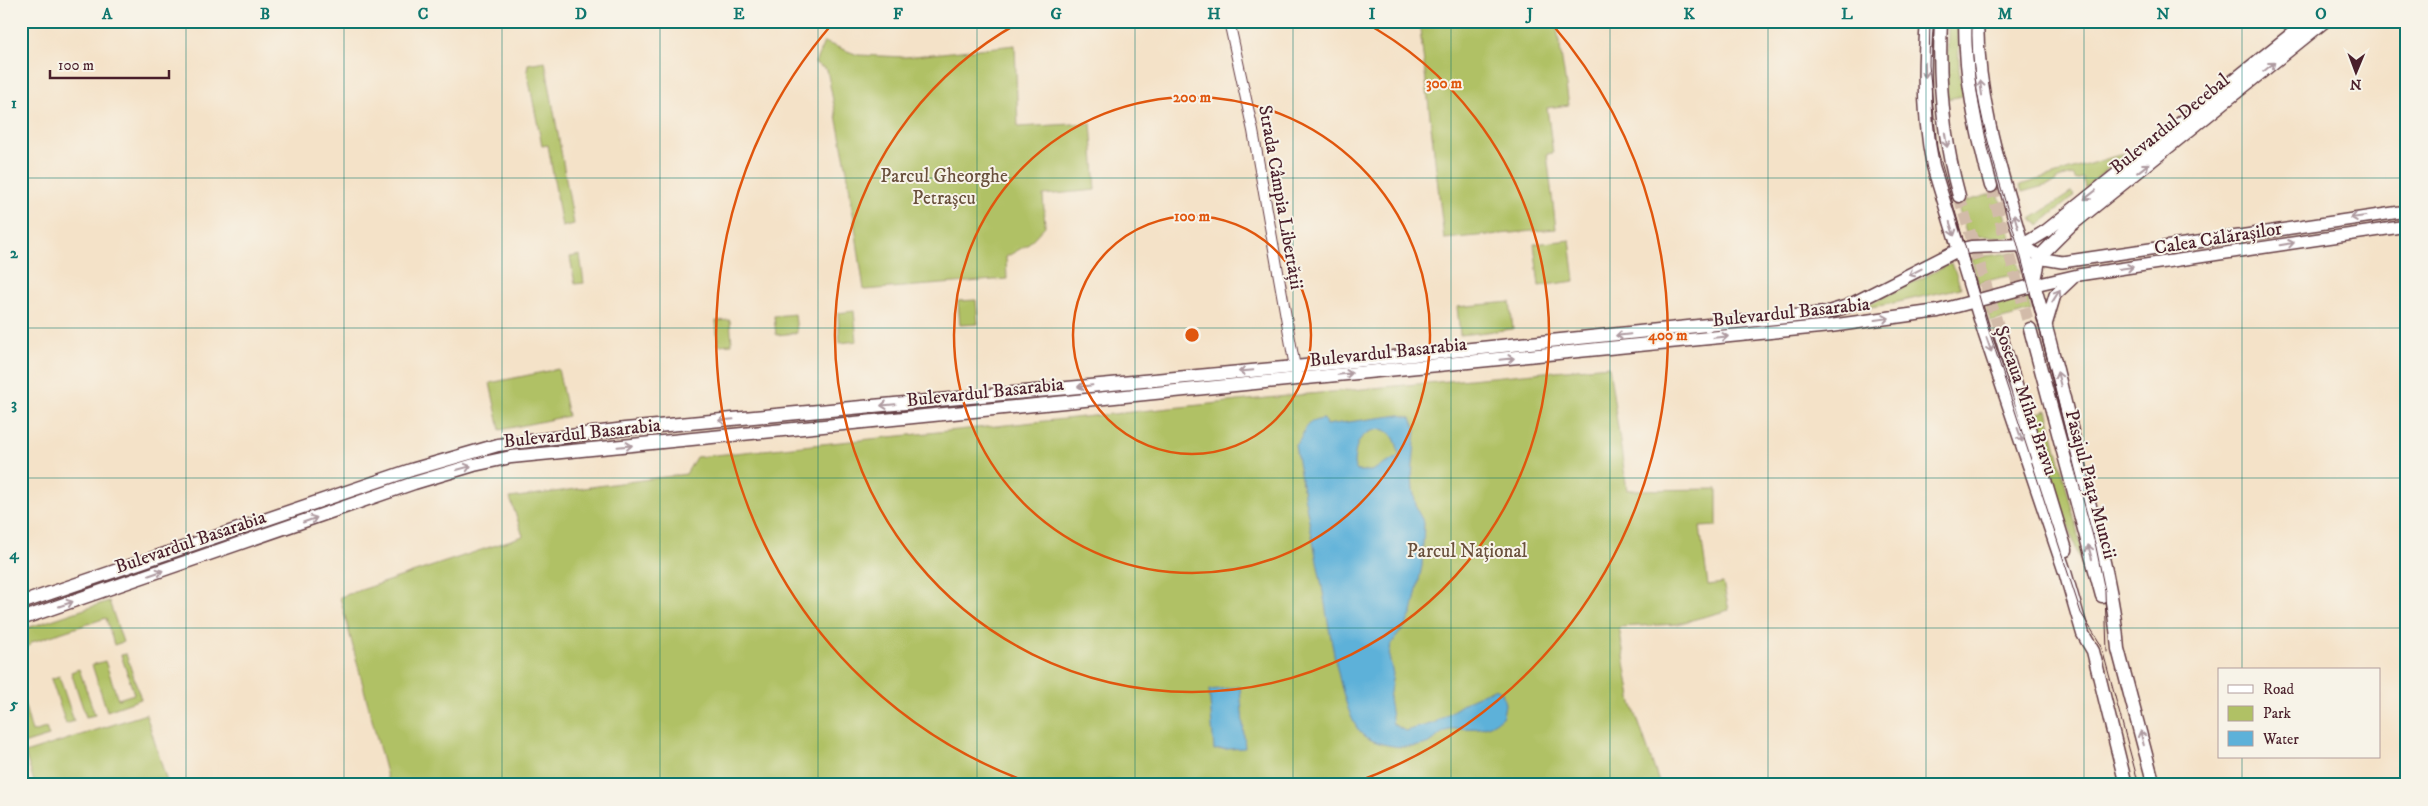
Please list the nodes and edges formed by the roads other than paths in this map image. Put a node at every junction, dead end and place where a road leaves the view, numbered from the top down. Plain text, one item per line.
1 (1229, 21) edge
2 (1927, 21) edge
3 (1941, 21) edge
4 (1965, 21) edge
5 (1977, 21) edge
6 (2308, 21) edge
7 (2325, 21) edge
8 (1991, 186) tunnel mouth
9 (1959, 196) tunnel mouth
10 (2407, 211) edge
11 (2407, 226) edge
12 (2023, 245) junction
13 (1958, 250) junction
14 (2040, 256) junction
15 (2078, 275) junction
16 (2035, 285) junction
17 (1975, 301) junction
18 (2046, 325) junction
19 (2030, 329) tunnel mouth
20 (2001, 336) tunnel mouth
21 (1296, 373) junction
22 (21, 603) edge
23 (21, 619) edge
24 (2118, 649) junction
25 (2093, 652) junction
26 (2126, 785) edge
27 (2154, 785) edge

1 - 21 street, Strada Câmpia Libertății
2 -> 13 main road, Șoseaua Mihai Bravu
3 -> 9 main road
4 - 8 main road
12 -> 5 main road, Șoseaua Mihai Bravu
6 -> 12 main road, Bulevardul Decebal
14 -> 7 main road, Bulevardul Decebal
10 -> 14 main road, Calea Călărașilor
15 -> 11 main road, Calea Călărașilor
12 - 13 main road, Bulevardul Basarabia
12 - 14 main road
12 - 16 main road, Șoseaua Mihai Bravu
13 - 17 main road, Șoseaua Mihai Bravu
13 -> 21 main road, Bulevardul Basarabia
14 - 16 main road
15 - 16 main road, Calea Călărașilor
18 -> 15 main road
16 - 17 main road, Bulevardul Basarabia
16 - 18 main road, Șoseaua Mihai Bravu
21 -> 17 main road, Bulevardul Basarabia
17 -> 25 main road, Șoseaua Mihai Bravu
24 -> 18 main road, Șoseaua Mihai Bravu
24 -> 19 main road, Pasajul Piața Muncii
20 - 25 main road
21 -> 22 main road, Bulevardul Basarabia
23 -> 21 main road, Bulevardul Basarabia
27 -> 24 main road, Șoseaua Mihai Bravu
25 - 26 main road, Șoseaua Mihai Bravu

